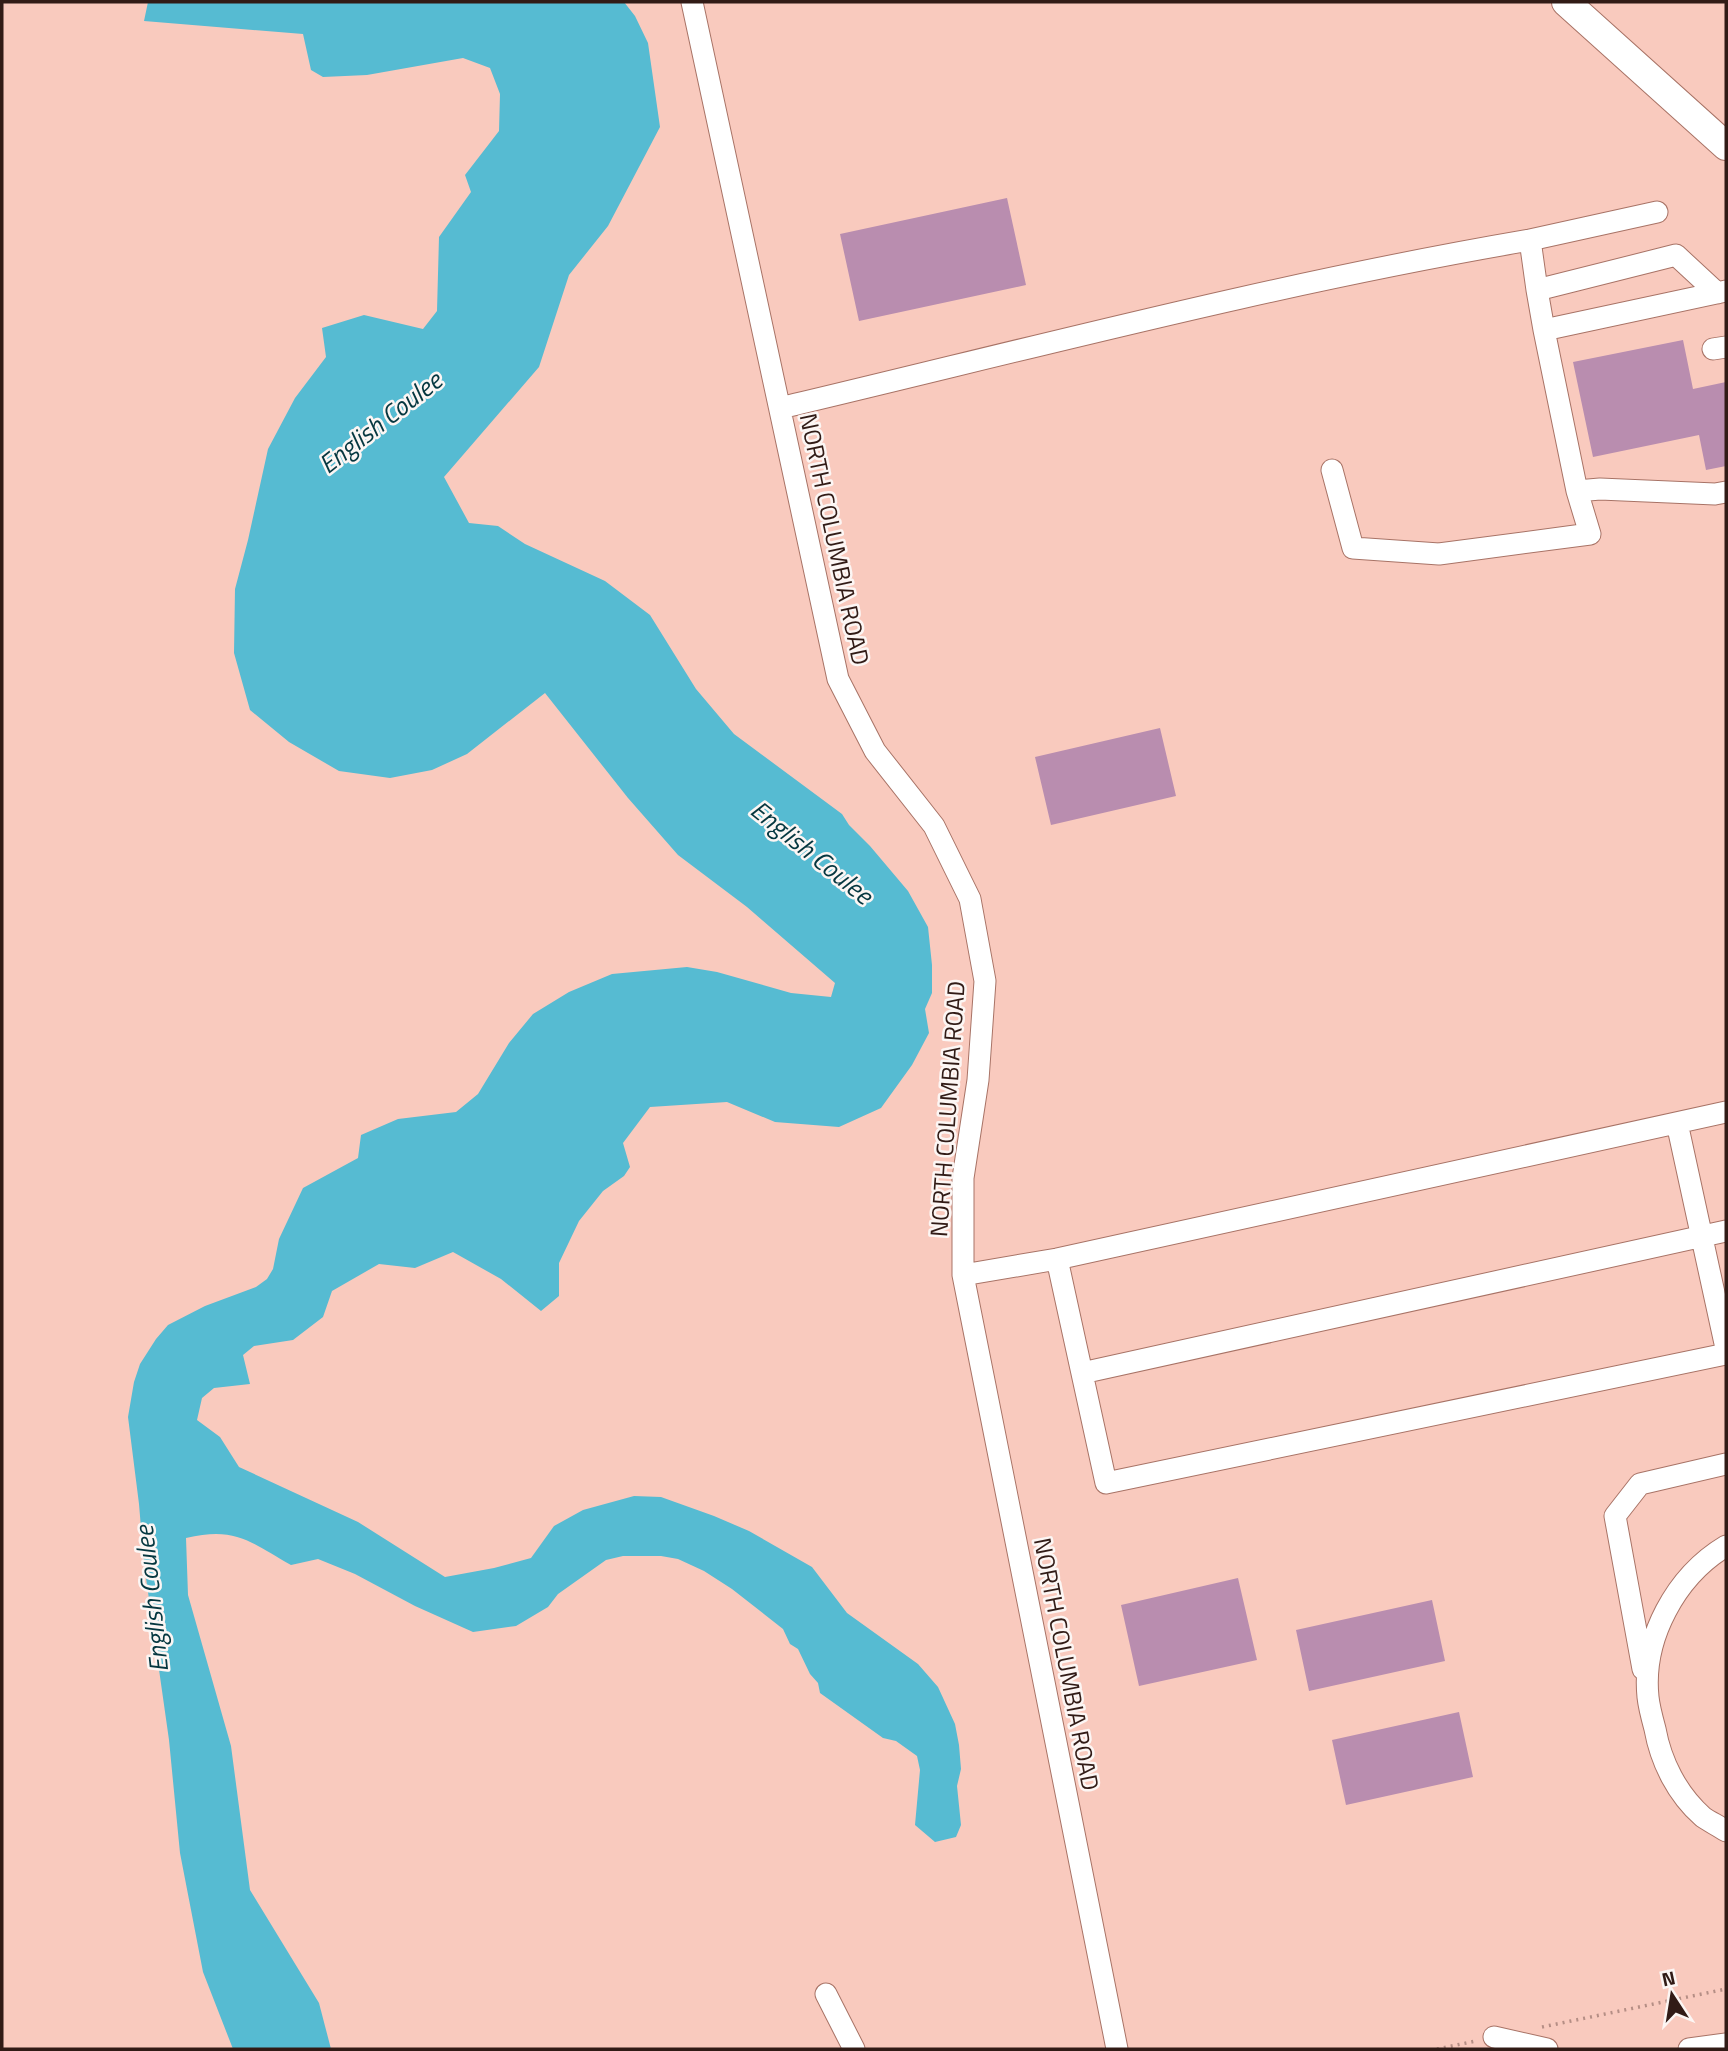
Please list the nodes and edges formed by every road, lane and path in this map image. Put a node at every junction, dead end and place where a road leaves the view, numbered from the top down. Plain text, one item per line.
1 (692, 2) edge
2 (1566, 2) edge
3 (1726, 146) edge
4 (1657, 212) dead end
5 (1530, 240) junction
6 (1537, 290) junction
7 (1722, 292) edge
8 (1544, 330) junction
9 (780, 408) junction
10 (1332, 470) dead end
11 (1577, 491) junction
12 (1726, 492) edge
13 (1726, 1112) edge
14 (1677, 1123) junction
15 (1726, 1231) edge
16 (1701, 1237) junction
17 (1057, 1259) junction
18 (963, 1275) junction
19 (1726, 1348) edge
20 (1726, 1354) edge
21 (1082, 1373) junction
22 (1726, 1464) edge
23 (1726, 1546) edge
24 (1648, 1695) junction
25 (1726, 1831) edge
26 (1726, 1989) edge
27 (826, 1994) dead end
28 (1535, 2029) dead end
29 (1494, 2037) joint
30 (1726, 2044) edge
31 (854, 2049) edge
32 (1117, 2049) edge
33 (1437, 2049) edge
34 (1547, 2049) edge
35 (1689, 2049) edge

1 - 9 street, NORTH COLUMBIA ROAD
2 - 3 main road
4 - 5 street
5 - 6 street
5 - 9 street
6 - 7 street
6 - 8 street
7 - 8 street
8 - 11 street
9 - 18 street, NORTH COLUMBIA ROAD
10 - 11 street
11 - 12 street
13 - 14 street
14 - 16 street
14 - 17 street
15 - 16 street
16 - 19 street
16 - 21 street
17 - 18 street
17 - 21 street
18 - 32 street, NORTH COLUMBIA ROAD
20 - 21 street
22 - 24 street
23 - 24 street
24 - 25 street
26 - 28 path
27 - 31 street
29 - 33 path
29 - 34 street
30 - 35 street

